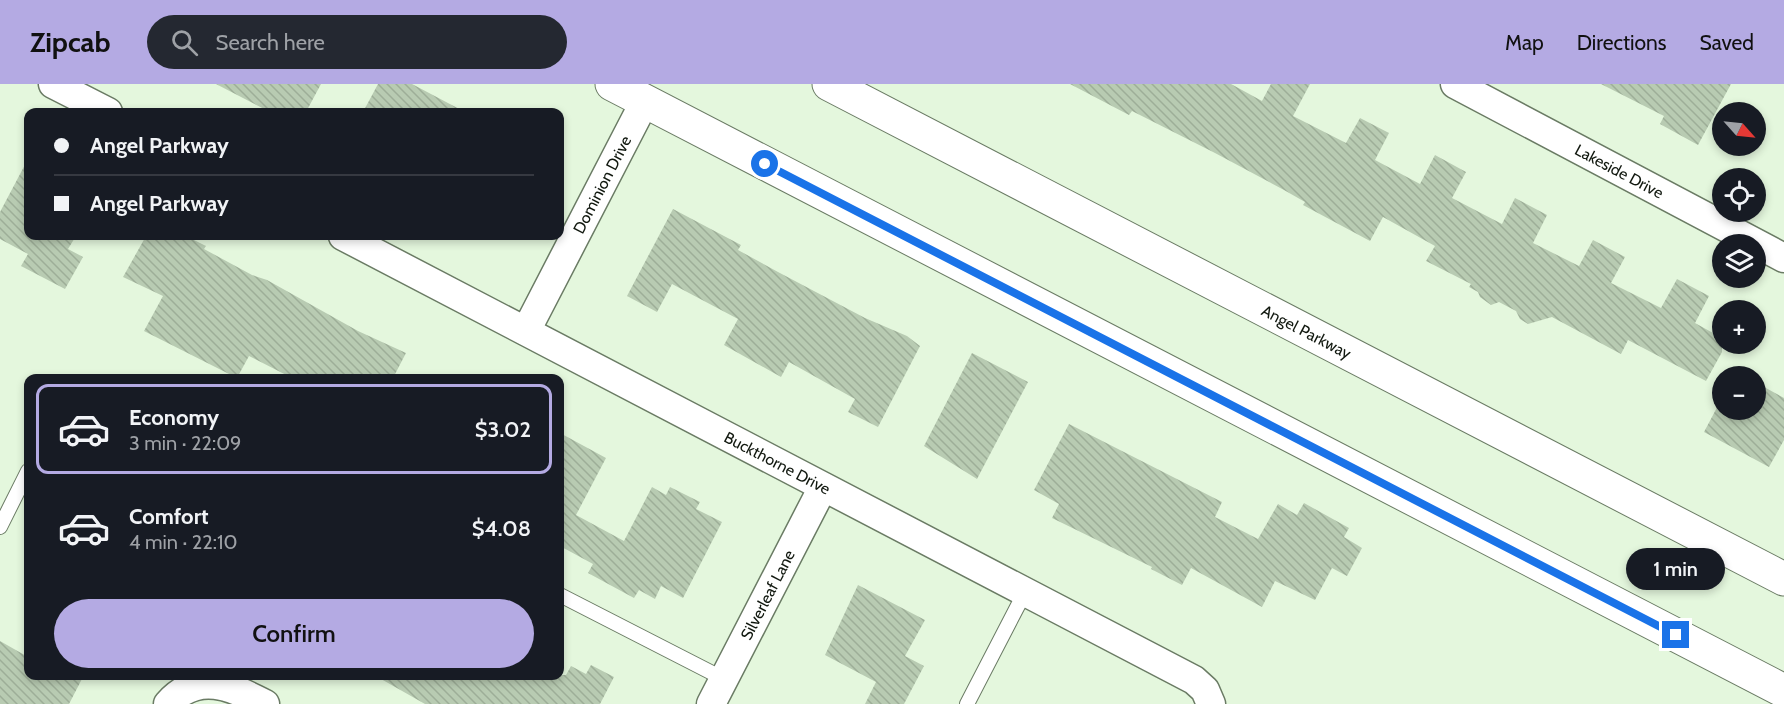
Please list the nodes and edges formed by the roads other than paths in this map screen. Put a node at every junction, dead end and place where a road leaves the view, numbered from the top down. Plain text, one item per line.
1 (53, 84) edge
2 (612, 84) edge
3 (829, 84) edge
4 (1455, 84) edge
5 (650, 93) edge
6 (100, 108) edge
7 (351, 240) edge
8 (1783, 258) edge
9 (526, 331) junction
10 (24, 479) edge
11 (823, 487) junction
12 (0, 527) edge
13 (1784, 579) edge
14 (1025, 592) junction
15 (564, 598) edge
16 (724, 679) junction
17 (1784, 690) edge
18 (1210, 701) edge
19 (168, 704) edge
20 (265, 704) edge
21 (711, 704) edge
22 (967, 704) edge

1 - 6 street
2 - 5 main road
3 - 13 main road, Angel Parkway
4 - 8 street, Lakeside Drive
5 - 9 street, Dominion Drive
5 - 17 main road
7 - 9 street, Buckthorne Drive
9 - 11 street, Buckthorne Drive
10 - 12 lane
11 - 14 street, Buckthorne Drive
11 - 16 street, Silverleaf Lane
14 - 18 street, Buckthorne Drive
14 - 22 lane
15 - 16 lane
16 - 21 street, Silverleaf Lane
19 - 20 street

